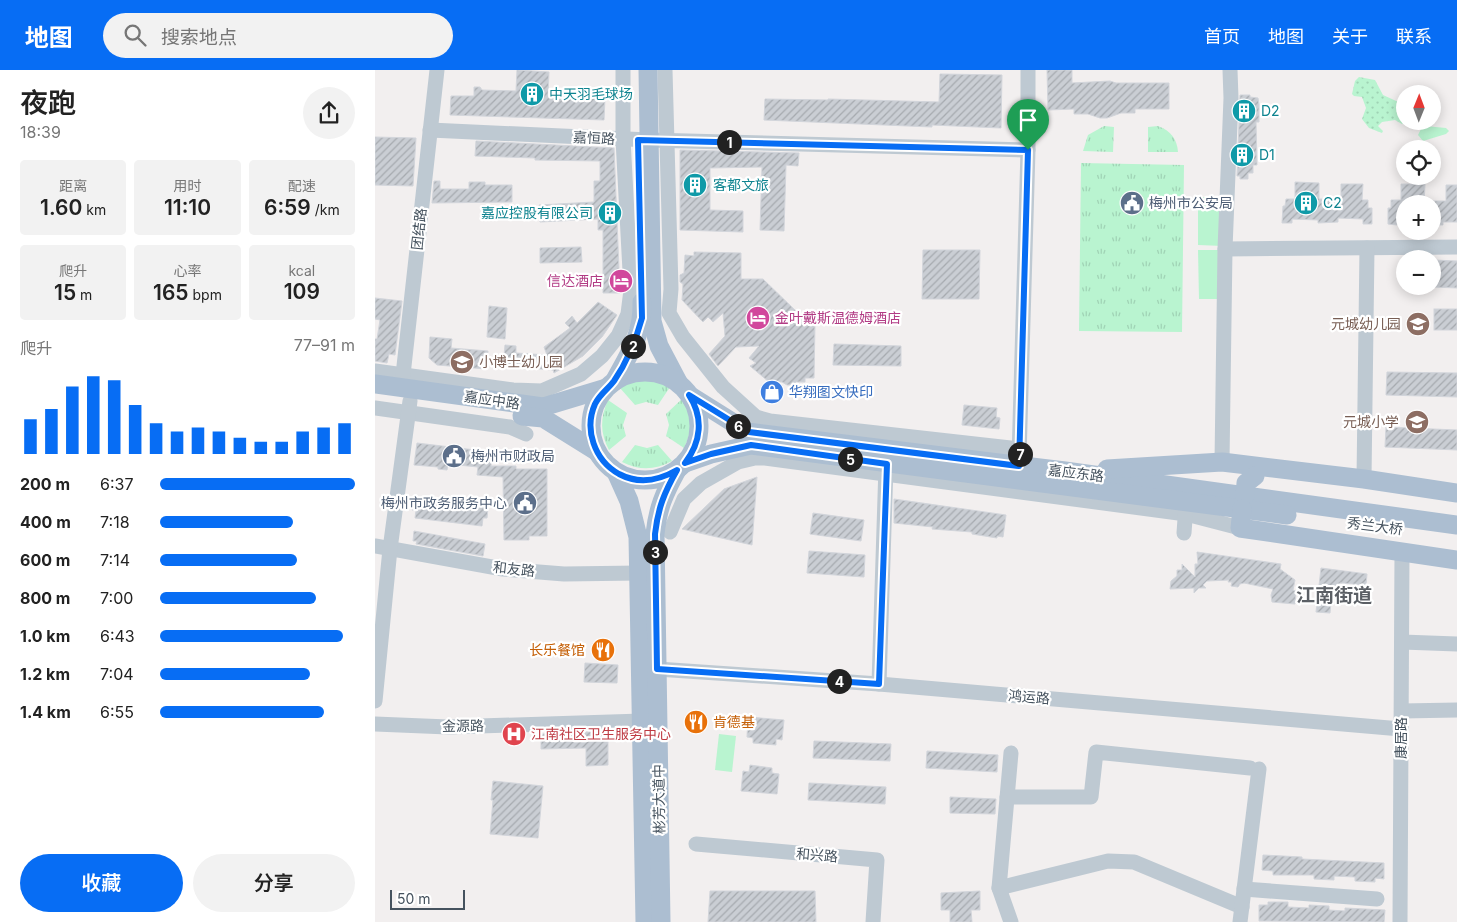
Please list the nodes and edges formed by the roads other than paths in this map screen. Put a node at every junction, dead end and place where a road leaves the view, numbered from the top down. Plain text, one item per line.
1 (437, 70) edge
2 (623, 70) edge
3 (637, 70) edge
4 (648, 70) edge
5 (665, 70) edge
6 (1028, 70) edge
7 (1230, 70) edge
8 (430, 130) junction
9 (644, 140) junction
10 (1028, 150) junction
11 (1367, 248) junction
12 (1457, 248) edge
13 (1225, 249) junction
14 (375, 371) edge
15 (375, 384) edge
16 (610, 385) junction
17 (405, 388) junction
18 (684, 390) junction
19 (375, 396) edge
20 (375, 408) edge
21 (526, 434) dead end
22 (596, 451) junction
23 (1019, 458) junction
24 (1222, 462) junction
25 (681, 467) junction
26 (886, 469) junction
27 (1065, 471) junction
28 (616, 472) junction
29 (1255, 476) junction
30 (1121, 479) junction
31 (1364, 479) junction
32 (1457, 493) edge
33 (1244, 502) junction
34 (1457, 503) edge
35 (1186, 508) junction
36 (1293, 509) joint
37 (1240, 528) junction
38 (1449, 530) edge
39 (670, 532) dead end
40 (1184, 532) dead end
41 (382, 548) edge
42 (1402, 553) junction
43 (1457, 560) edge
44 (639, 574) junction
45 (1402, 642) junction
46 (1457, 644) edge
47 (657, 669) junction
48 (879, 684) junction
49 (375, 701) edge
50 (1457, 710) edge
51 (1401, 711) junction
52 (642, 720) junction
53 (375, 724) edge
54 (1401, 730) junction
55 (1011, 753) dead end
56 (1007, 797) junction
57 (696, 844) dead end
58 (999, 888) junction
59 (1244, 889) junction
60 (1377, 898) dead end
61 (1242, 907) junction
62 (645, 922) edge
63 (661, 922) edge
64 (873, 922) edge
65 (1011, 922) edge
66 (1240, 922) edge
67 (1400, 922) edge

1 - 8 street, 团结路
2 - 9 street
3 - 9 main road
4 - 9 main road
5 - 9 street
6 - 10 street
7 - 13 street
8 - 9 street, 嘉恒路
8 - 17 street, 团结路
9 - 10 street, 嘉恒路
9 - 16 main road
9 - 17 street
9 - 18 main road
9 - 23 street
10 - 23 street
11 - 12 street
11 - 13 street
11 - 31 street
13 - 24 street
14 - 17 street
15 - 17 main road, 嘉应中路
16 - 17 main road, 嘉应中路
16 - 18 main road
16 - 22 main road
17 - 19 main road, 嘉应中路
17 - 22 main road, 嘉应中路
17 - 41 street, 团结路
18 - 23 main road, 嘉应东路
18 - 25 main road
20 - 21 street
22 - 28 main road
23 - 27 main road, 嘉应东路
24 - 27 main road
24 - 31 main road
25 - 26 main road, 嘉应东路
25 - 28 main road
25 - 47 main road, 彬芳大道中
26 - 35 main road, 嘉应东路
26 - 39 street
26 - 48 street
27 - 30 main road, 嘉应东路
28 - 44 main road, 彬芳大道中
29 - 30 main road
29 - 33 main road
29 - 34 main road
30 - 33 main road, 嘉应东路
31 - 32 main road
33 - 35 main road, 嘉应东路
33 - 36 main road, 嘉应东路
33 - 37 main road
35 - 37 street
35 - 40 street
36 - 38 main road, 秀兰大桥
37 - 42 main road
41 - 44 street, 和友路
41 - 49 street, 团结路
42 - 43 main road
42 - 45 street, 康居路
44 - 52 main road, 彬芳大道中
45 - 46 street
45 - 51 street, 康居路
47 - 48 street, 鸿运路
47 - 63 main road, 彬芳大道中
48 - 54 street, 鸿运路
50 - 51 street
51 - 54 street, 康居路
52 - 53 street, 金源路
52 - 62 main road, 彬芳大道中
54 - 67 street, 康居路
55 - 56 street
56 - 58 street
56 - 59 street
57 - 64 street, 和兴路
58 - 61 street
58 - 65 street
59 - 60 street
59 - 61 street
61 - 66 street

